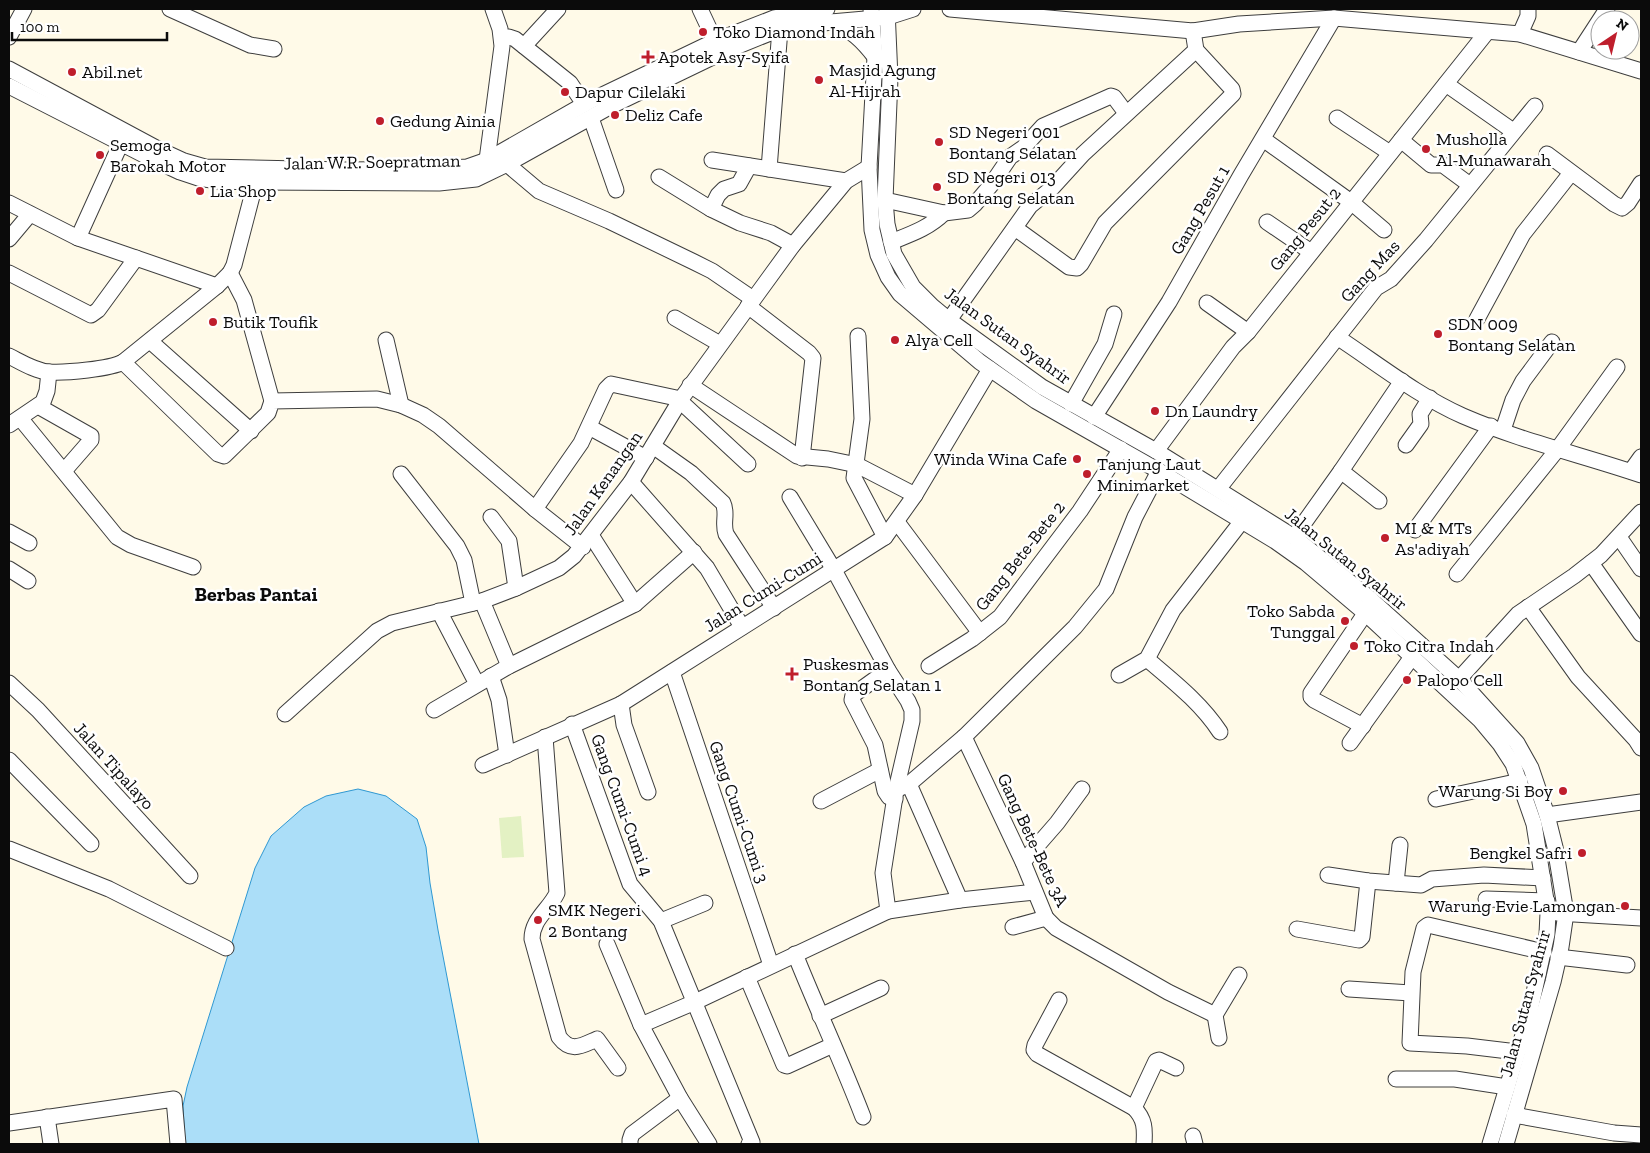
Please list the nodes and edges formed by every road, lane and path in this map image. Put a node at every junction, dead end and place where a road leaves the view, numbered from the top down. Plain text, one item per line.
1 (24, 9) edge
2 (170, 9) edge
3 (493, 9) edge
4 (558, 9) edge
5 (700, 9) edge
6 (912, 9) edge
7 (926, 9) edge
8 (950, 9) edge
9 (1242, 9) edge
10 (1528, 9) edge
11 (1607, 9) edge
12 (888, 13) edge
13 (872, 14) edge
14 (829, 15) edge
15 (1334, 18) junction
16 (1238, 24) junction
17 (780, 29) junction
18 (1193, 31) junction
19 (1487, 32) junction
20 (1520, 34) junction
21 (9, 37) edge
22 (502, 38) junction
23 (715, 41) junction
24 (524, 46) junction
25 (274, 49) dead end
26 (1196, 50) junction
27 (1579, 52) junction
28 (875, 57) junction
29 (9, 70) edge
30 (1641, 71) edge
31 (1446, 84) junction
32 (9, 86) edge
33 (634, 87) junction
34 (1535, 106) dead end
35 (587, 111) junction
36 (1126, 113) junction
37 (1337, 118) dead end
38 (1514, 131) junction
39 (1263, 139) junction
40 (1401, 140) junction
41 (121, 143) junction
42 (1390, 153) junction
43 (1547, 154) dead end
44 (487, 160) junction
45 (712, 160) dead end
46 (507, 164) junction
47 (749, 166) junction
48 (869, 167) junction
49 (769, 169) junction
50 (473, 172) junction
51 (1571, 173) junction
52 (257, 176) junction
53 (659, 177) dead end
54 (846, 180) junction
55 (1641, 183) edge
56 (1470, 185) junction
57 (616, 190) dead end
58 (884, 200) junction
59 (1351, 202) junction
60 (9, 203) edge
61 (711, 210) junction
62 (944, 213) junction
63 (30, 214) junction
64 (1267, 222) dead end
65 (1015, 228) junction
66 (1384, 230) dead end
67 (78, 238) junction
68 (9, 239) edge
69 (891, 242) junction
70 (793, 245) junction
71 (1310, 252) junction
72 (136, 258) junction
73 (9, 273) edge
74 (230, 273) junction
75 (217, 286) junction
76 (751, 303) junction
77 (1207, 304) dead end
78 (1114, 314) dead end
79 (676, 318) dead end
80 (1477, 319) dead end
81 (949, 320) junction
82 (1248, 332) junction
83 (858, 336) dead end
84 (1337, 337) junction
85 (386, 340) dead end
86 (150, 341) junction
87 (1552, 342) dead end
88 (720, 344) junction
89 (989, 350) junction
90 (9, 356) edge
91 (123, 362) junction
92 (1617, 367) dead end
93 (994, 368) junction
94 (49, 372) junction
95 (1402, 381) junction
96 (690, 385) junction
97 (1430, 398) junction
98 (680, 400) junction
99 (272, 401) junction
100 (1071, 404) junction
101 (399, 405) junction
102 (38, 406) junction
103 (1094, 417) junction
104 (14, 422) edge
105 (589, 427) junction
106 (1497, 428) junction
107 (251, 431) junction
108 (1406, 445) dead end
109 (1121, 449) junction
110 (1557, 450) junction
111 (1156, 451) junction
112 (650, 452) junction
113 (1641, 457) edge
114 (802, 458) junction
115 (748, 464) dead end
116 (857, 465) junction
117 (64, 471) junction
118 (1159, 471) junction
119 (1341, 472) junction
120 (1636, 473) edge
121 (401, 474) dead end
122 (630, 482) junction
123 (1218, 488) junction
124 (915, 495) junction
125 (790, 497) dead end
126 (1380, 501) dead end
127 (535, 509) junction
128 (1641, 512) edge
129 (491, 516) dead end
130 (1242, 521) junction
131 (896, 522) junction
132 (1415, 530) dead end
133 (9, 532) edge
134 (885, 537) junction
135 (1294, 537) junction
136 (1619, 537) junction
137 (587, 541) junction
138 (30, 543) dead end
139 (694, 552) junction
140 (511, 553) junction
141 (1591, 563) junction
142 (193, 567) dead end
143 (9, 569) edge
144 (1641, 569) edge
145 (834, 570) junction
146 (1457, 574) dead end
147 (535, 580) junction
148 (28, 581) dead end
149 (516, 588) junction
150 (477, 602) junction
151 (636, 604) junction
152 (1369, 607) junction
153 (1528, 607) junction
154 (774, 608) junction
155 (439, 611) junction
156 (742, 627) junction
157 (980, 634) junction
158 (1641, 634) edge
159 (1412, 657) junction
160 (1147, 659) junction
161 (509, 666) junction
162 (929, 666) dead end
163 (888, 670) junction
164 (672, 672) junction
165 (1119, 675) dead end
166 (491, 676) junction
167 (1458, 679) junction
168 (9, 683) edge
169 (477, 684) junction
170 (621, 704) junction
171 (434, 710) dead end
172 (285, 714) dead end
173 (572, 724) junction
174 (1363, 726) junction
175 (1220, 732) dead end
176 (545, 736) junction
177 (964, 737) junction
178 (1350, 743) dead end
179 (1641, 748) edge
180 (507, 755) junction
181 (9, 760) edge
182 (483, 765) dead end
183 (880, 770) junction
184 (1520, 781) junction
185 (1082, 789) dead end
186 (900, 791) junction
187 (648, 792) dead end
188 (1436, 799) dead end
189 (821, 802) dead end
190 (1641, 802) edge
191 (1547, 816) junction
192 (90, 844) dead end
193 (1400, 845) dead end
194 (9, 849) edge
195 (1023, 862) junction
196 (1328, 875) dead end
197 (190, 876) dead end
198 (1543, 878) junction
199 (1368, 881) junction
200 (1396, 883) junction
201 (1035, 892) junction
202 (1486, 899) dead end
203 (960, 900) junction
204 (704, 903) dead end
205 (1547, 907) junction
206 (888, 911) junction
207 (1566, 913) junction
208 (1046, 918) junction
209 (1641, 918) edge
210 (661, 921) junction
211 (1013, 927) dead end
212 (1296, 929) dead end
213 (606, 944) dead end
214 (226, 948) dead end
215 (795, 954) junction
216 (1551, 955) junction
217 (771, 965) junction
218 (1627, 965) dead end
219 (1240, 975) dead end
220 (747, 977) junction
221 (881, 988) dead end
222 (1349, 989) dead end
223 (1411, 993) junction
224 (1059, 1000) dead end
225 (695, 1002) junction
226 (1215, 1015) junction
227 (820, 1016) junction
228 (641, 1025) junction
229 (1219, 1038) dead end
230 (833, 1045) junction
231 (1517, 1052) junction
232 (618, 1068) dead end
233 (1176, 1068) dead end
234 (1396, 1078) dead end
235 (1507, 1087) junction
236 (680, 1098) junction
237 (1134, 1108) junction
238 (1514, 1115) junction
239 (47, 1117) junction
240 (863, 1117) dead end
241 (9, 1123) edge
242 (1641, 1135) edge
243 (751, 1143) edge
244 (51, 1144) edge
245 (178, 1144) edge
246 (630, 1144) edge
247 (709, 1144) edge
248 (1144, 1144) edge
249 (1490, 1144) edge
250 (1506, 1144) edge

1 - 21 street
2 - 25 street
3 - 22 street
4 - 24 street
5 - 23 street
6 - 7 street, Jalan W.R. Soepratman
6 - 12 street, Jalan W.R. Soepratman
8 - 18 street
9 - 16 street
10 - 20 street
11 - 27 street
12 - 13 street, Jalan W.R. Soepratman
12 - 58 street, Jalan Sutan Syahrir
13 - 14 street, Jalan W.R. Soepratman
13 - 28 street, Jalan Sutan Syahrir
14 - 17 street, Jalan W.R. Soepratman
14 - 23 street, Jalan W.R. Soepratman
14 - 28 street
15 - 16 street
15 - 19 street
15 - 39 street, Gang Pesut 1
16 - 18 street
17 - 33 street, Jalan W.R. Soepratman
17 - 49 street
18 - 26 street
19 - 20 street
19 - 31 street, Gang Pesut 2
20 - 27 street
22 - 24 street
22 - 44 street
23 - 33 street, Jalan W.R. Soepratman
24 - 35 street
26 - 36 street
26 - 65 street
27 - 30 street
28 - 48 street, Jalan Sutan Syahrir
29 - 52 street, Jalan W.R. Soepratman
31 - 38 street
31 - 40 street, Gang Pesut 2
32 - 41 street, Jalan W.R. Soepratman
33 - 35 street, Jalan W.R. Soepratman
34 - 38 street, Gang Mas
35 - 44 street, Jalan W.R. Soepratman
35 - 46 street, Jalan W.R. Soepratman
35 - 57 street
36 - 62 street
36 - 65 street
37 - 42 street
38 - 56 street, Gang Mas
39 - 59 street
39 - 103 street, Gang Pesut 1
40 - 42 street, Gang Pesut 2
40 - 56 street
41 - 52 street, Jalan W.R. Soepratman
41 - 67 street
42 - 59 street, Gang Pesut 2
43 - 51 street
44 - 50 street, Jalan W.R. Soepratman
45 - 47 street
46 - 50 street, Jalan W.R. Soepratman
46 - 76 street
47 - 49 street
47 - 61 street
48 - 54 street, Jalan Kenangan
48 - 93 street, Jalan Sutan Syahrir
49 - 54 street
50 - 52 street, Jalan W.R. Soepratman
51 - 55 street
51 - 80 street
52 - 74 street
53 - 61 street
54 - 70 street, Jalan Kenangan
56 - 84 street, Gang Mas
58 - 62 street
58 - 69 street, Jalan Sutan Syahrir
59 - 66 street
59 - 71 street, Gang Pesut 2
60 - 63 street
61 - 70 street
62 - 69 street
63 - 67 street
63 - 68 street
64 - 71 street
65 - 81 street
67 - 72 street
69 - 81 street, Jalan Sutan Syahrir
70 - 76 street, Jalan Kenangan
71 - 82 street, Gang Pesut 2
72 - 73 street
72 - 75 street
74 - 75 street
74 - 99 street
75 - 86 street
76 - 88 street, Jalan Kenangan
76 - 114 street
77 - 82 street
78 - 100 street
79 - 88 street
81 - 89 street, Jalan Sutan Syahrir
82 - 111 street, Gang Pesut 2
83 - 116 street
84 - 95 street
84 - 123 street, Gang Mas
85 - 101 street
86 - 91 street
86 - 107 street
87 - 106 street
88 - 96 street, Jalan Kenangan
89 - 93 street, Jalan Cumi-Cumi
89 - 93 street, Jalan Sutan Syahrir
90 - 94 street
91 - 94 street
91 - 107 street
92 - 110 street
93 - 100 street, Jalan Sutan Syahrir
93 - 109 street, Jalan Sutan Syahrir
93 - 124 street, Jalan Cumi-Cumi
94 - 102 street
95 - 97 street
95 - 119 street
96 - 98 street, Jalan Kenangan
96 - 114 street
97 - 106 street
97 - 108 street
98 - 105 street
98 - 112 street, Jalan Kenangan
98 - 115 street
99 - 101 street
99 - 107 street
100 - 103 street, Jalan Sutan Syahrir
101 - 127 street
102 - 104 street
102 - 117 street
103 - 111 street, Jalan Sutan Syahrir
104 - 117 street
105 - 112 street
105 - 127 street
106 - 110 street
106 - 132 street
109 - 118 street, Jalan Sutan Syahrir
109 - 157 street, Gang Bete-Bete 2
110 - 120 street
110 - 146 street
111 - 123 street, Jalan Sutan Syahrir
112 - 122 street, Jalan Kenangan
112 - 154 street
113 - 120 street
114 - 116 street
116 - 124 street
116 - 134 street
117 - 142 street
118 - 130 street, Jalan Sutan Syahrir
118 - 177 street
119 - 126 street
119 - 135 street
121 - 150 street
122 - 137 street, Jalan Kenangan
122 - 139 street
123 - 135 street, Jalan Sutan Syahrir
124 - 131 street, Jalan Cumi-Cumi
125 - 145 street
127 - 137 street
128 - 136 street
129 - 140 street
130 - 152 street, Jalan Sutan Syahrir
130 - 160 street
131 - 134 street, Jalan Cumi-Cumi
131 - 157 street
133 - 138 street
134 - 145 street, Jalan Cumi-Cumi
135 - 152 street, Jalan Sutan Syahrir
136 - 141 street
136 - 144 street
137 - 147 street, Jalan Kenangan
137 - 151 street
139 - 151 street
139 - 156 street
140 - 147 street
140 - 149 street
141 - 153 street
141 - 158 street
143 - 148 street
145 - 154 street, Jalan Cumi-Cumi
145 - 163 street
147 - 149 street, Jalan Kenangan
149 - 150 street, Jalan Kenangan
150 - 155 street, Jalan Kenangan
150 - 161 street
151 - 161 street
152 - 159 street, Jalan Sutan Syahrir
152 - 167 street, Jalan Sutan Syahrir
152 - 174 street
153 - 167 street
153 - 179 street
154 - 156 street, Jalan Cumi-Cumi
155 - 169 street
155 - 172 street, Jalan Kenangan
156 - 164 street, Jalan Cumi-Cumi
157 - 162 street, Gang Bete-Bete 2
159 - 174 street
159 - 184 street, Jalan Sutan Syahrir
160 - 165 street
160 - 175 street
161 - 166 street
163 - 183 street
163 - 186 street
164 - 170 street, Jalan Cumi-Cumi
164 - 217 street, Gang Cumi-Cumi 3
166 - 169 street
166 - 180 street
167 - 191 street, Jalan Sutan Syahrir
168 - 197 street, Jalan Tipalayo
169 - 171 street
170 - 173 street, Jalan Cumi-Cumi
170 - 187 street
173 - 176 street, Jalan Cumi-Cumi
173 - 210 street, Gang Cumi-Cumi 4
174 - 178 street
176 - 180 street, Jalan Cumi-Cumi
176 - 232 street
177 - 186 street
177 - 195 street, Gang Bete-Bete 3A
180 - 182 street, Jalan Cumi-Cumi
181 - 192 street
183 - 186 street
183 - 189 street
184 - 188 street
184 - 198 street, Jalan Sutan Syahrir
185 - 195 street
186 - 203 street
186 - 206 street
190 - 191 street
191 - 207 street, Jalan Sutan Syahrir
193 - 200 street
194 - 214 street
195 - 201 street, Gang Bete-Bete 3A
196 - 199 street
198 - 200 street
198 - 205 street, Jalan Sutan Syahrir
199 - 200 street
199 - 212 street
201 - 203 street
201 - 208 street, Gang Bete-Bete 3A
202 - 205 street
203 - 206 street
204 - 210 street
205 - 207 street
205 - 216 street, Jalan Sutan Syahrir
206 - 215 street
207 - 209 street
207 - 216 street, Jalan Sutan Syahrir
208 - 211 street
208 - 226 street, Gang Bete-Bete 3A
210 - 225 street, Gang Cumi-Cumi 4
213 - 228 street
215 - 217 street
215 - 227 street
216 - 218 street
216 - 223 street
216 - 231 street, Jalan Sutan Syahrir
216 - 238 street, Jalan Sutan Syahrir
217 - 220 street
219 - 226 street
220 - 225 street
220 - 230 street
221 - 227 street
222 - 223 street
223 - 231 street
224 - 237 street
225 - 228 street
225 - 243 street, Gang Cumi-Cumi 4
226 - 229 street
227 - 230 street
228 - 236 street
230 - 240 street
231 - 235 street, Jalan Sutan Syahrir
233 - 237 street
234 - 235 street
235 - 249 street, Jalan Sutan Syahrir
236 - 246 street
236 - 247 street
237 - 248 street
238 - 242 street
238 - 250 street, Jalan Sutan Syahrir
239 - 241 street
239 - 244 street
239 - 245 street

